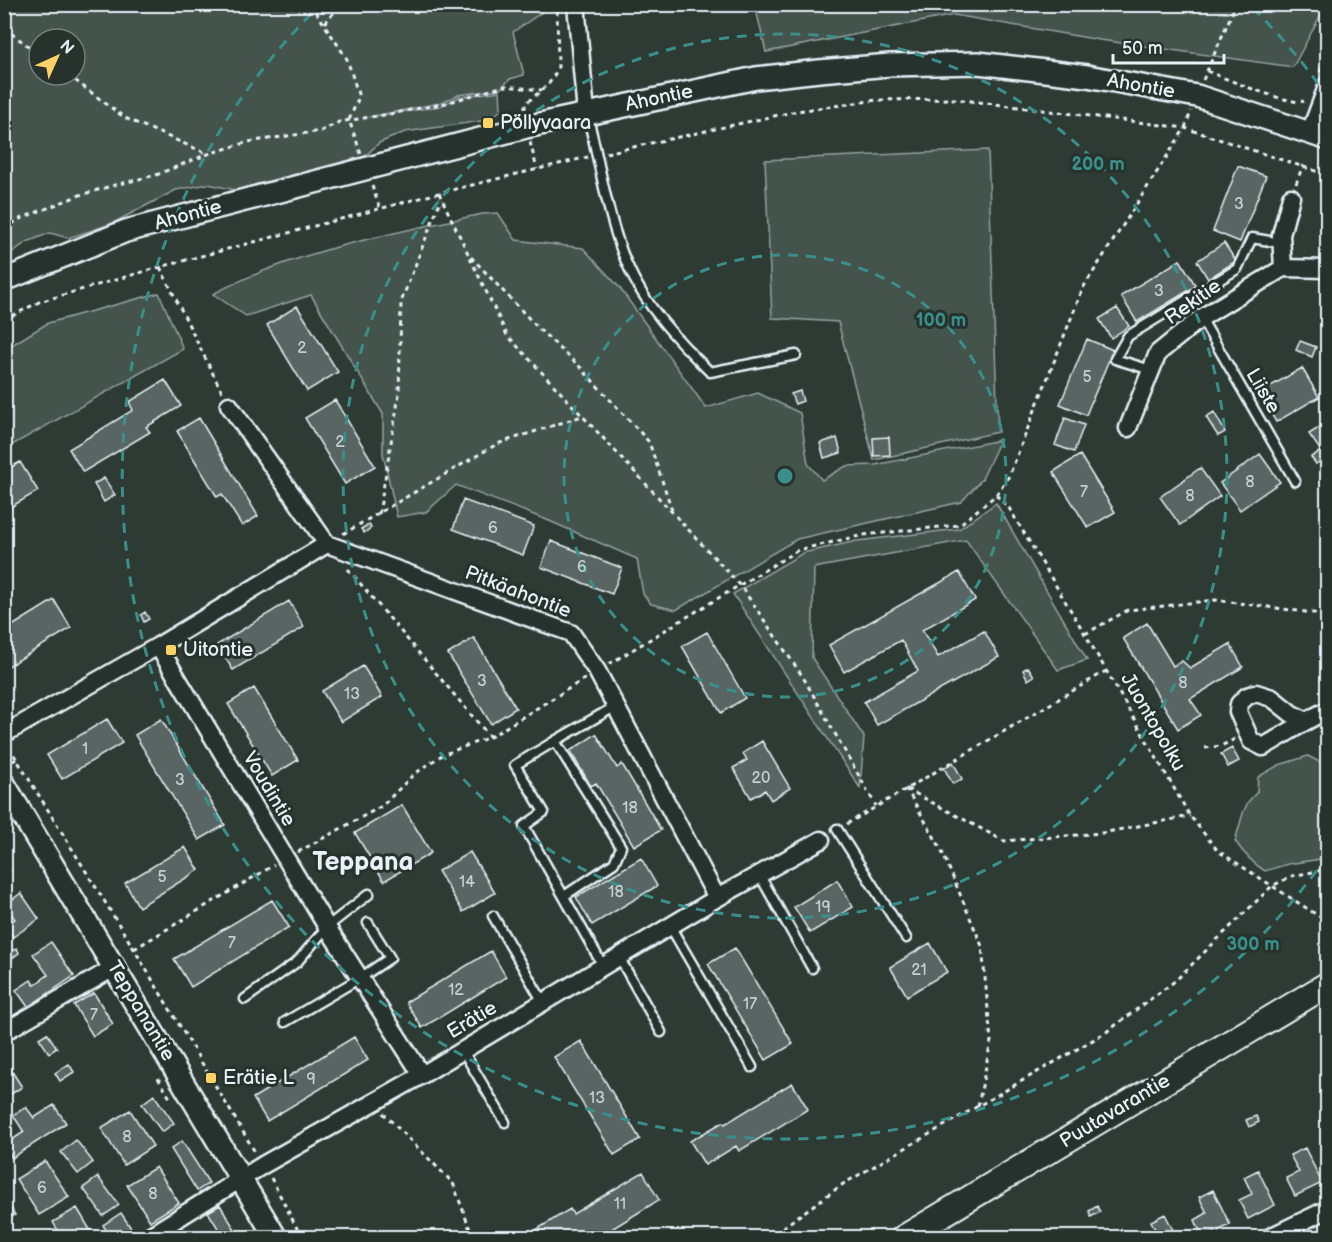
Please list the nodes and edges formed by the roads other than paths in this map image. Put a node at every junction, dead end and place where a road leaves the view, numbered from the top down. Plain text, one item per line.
1 (576, 4) edge
2 (1323, 80) edge
3 (586, 113) junction
4 (1318, 136) edge
5 (1291, 197) dead end
6 (1281, 243) junction
7 (1283, 268) junction
8 (1328, 269) edge
9 (4, 280) edge
10 (1202, 318) junction
11 (796, 355) dead end
12 (1151, 370) junction
13 (229, 405) road end
14 (1128, 428) dead end
15 (1295, 481) dead end
16 (327, 544) junction
17 (158, 646) junction
18 (616, 706) junction
19 (1328, 710) edge
20 (1305, 720) junction
21 (4, 734) edge
22 (555, 741) junction
23 (4, 784) edge
24 (837, 829) road end
25 (820, 840) dead end
26 (759, 874) junction
27 (369, 894) dead end
28 (564, 896) junction
29 (717, 898) junction
30 (493, 916) dead end
31 (368, 923) dead end
32 (670, 926) junction
33 (327, 927) junction
34 (906, 938) dead end
35 (619, 957) junction
36 (603, 966) junction
37 (115, 967) junction
38 (812, 968) dead end
39 (360, 978) junction
40 (1328, 984) edge
41 (245, 999) dead end
42 (543, 1002) junction
43 (285, 1022) dead end
44 (4, 1032) edge
45 (661, 1032) dead end
46 (463, 1051) junction
47 (752, 1067) dead end
48 (422, 1075) junction
49 (505, 1122) dead end
50 (241, 1179) junction
51 (1328, 1209) edge
52 (146, 1238) edge
53 (276, 1238) edge
54 (903, 1238) edge
55 (1268, 1238) edge

1 - 3 street
2 - 4 street
3 - 4 street, Ahontie
3 - 9 street, Ahontie
3 - 11 lane
5 - 6 street
6 - 7 street
6 - 12 lane
7 - 8 street
7 - 10 street, Rekitie
10 - 12 street, Rekitie
10 - 15 lane, Liiste
12 - 14 street, Rekitie
13 - 16 street
16 - 17 street
16 - 18 street, Pitkäahontie
17 - 21 street
17 - 33 street, Voudintie
18 - 22 lane
18 - 29 street, Pitkäahontie
19 - 20 street
20 - 20 street
22 - 28 lane
22 - 28 lane
23 - 37 street, Teppanantie
24 - 34 lane
25 - 26 street, Erätie
26 - 29 street, Erätie
26 - 38 lane
27 - 33 lane
28 - 36 lane
29 - 32 street, Erätie
30 - 42 lane
31 - 39 lane
32 - 35 street, Erätie
32 - 47 lane
33 - 39 street, Voudintie
33 - 41 lane
35 - 36 street, Erätie
35 - 45 lane
36 - 42 street, Erätie
37 - 44 street
37 - 50 street, Teppanantie
39 - 43 lane
39 - 48 street, Voudintie
40 - 54 main road, Puutavarantie
42 - 46 street, Erätie
46 - 48 street, Erätie
46 - 49 lane
48 - 50 street, Erätie
50 - 52 street, Erätie
50 - 53 street, Teppanantie
51 - 55 street

